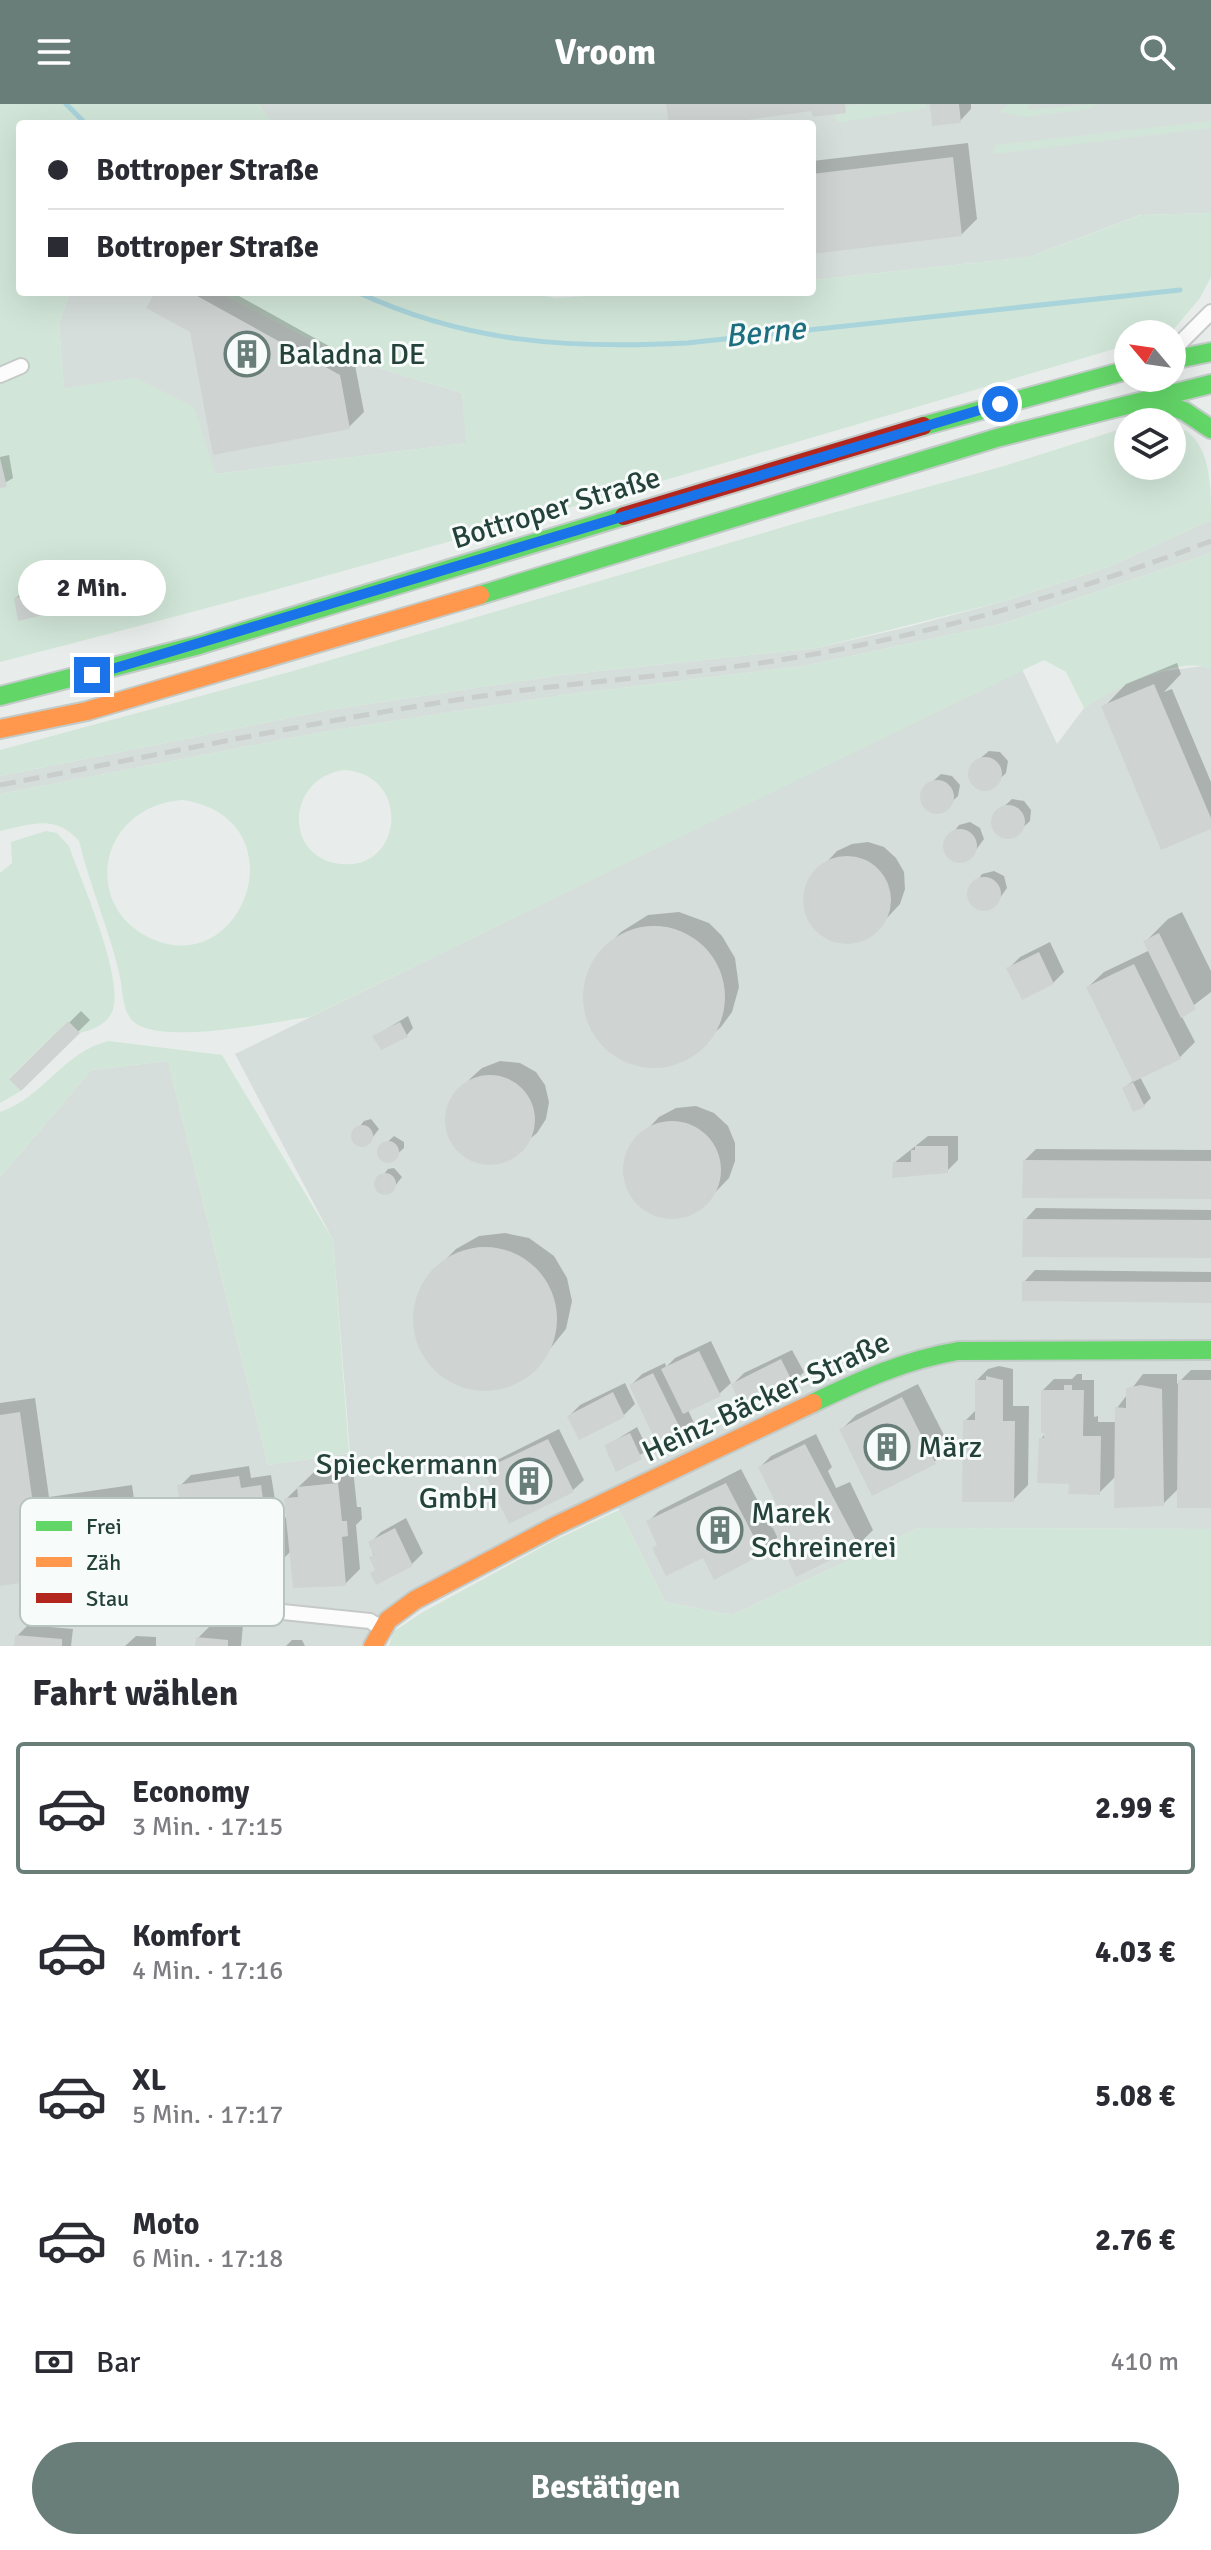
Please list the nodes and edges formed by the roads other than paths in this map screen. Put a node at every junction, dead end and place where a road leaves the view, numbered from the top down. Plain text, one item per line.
1 (1211, 312) edge
2 (1186, 337) edge
3 (1211, 352) edge
4 (1186, 357) edge
5 (21, 366) dead end
6 (1114, 374) edge
7 (0, 375) edge
8 (1211, 384) edge
9 (1147, 399) junction
10 (1211, 429) edge
11 (0, 696) edge
12 (0, 729) edge
13 (1211, 1350) edge
14 (284, 1612) edge
15 (381, 1628) junction
16 (373, 1646) edge

1 - 2 street
3 - 4 main road
5 - 7 street
6 - 11 main road, Bottroper Straße
8 - 9 main road, Bottroper Straße
9 - 10 main road
9 - 12 main road, Bottroper Straße
13 - 15 main road, Heinz-Bäcker-Straße
14 - 15 street
15 - 16 main road, Heinz-Bäcker-Straße

